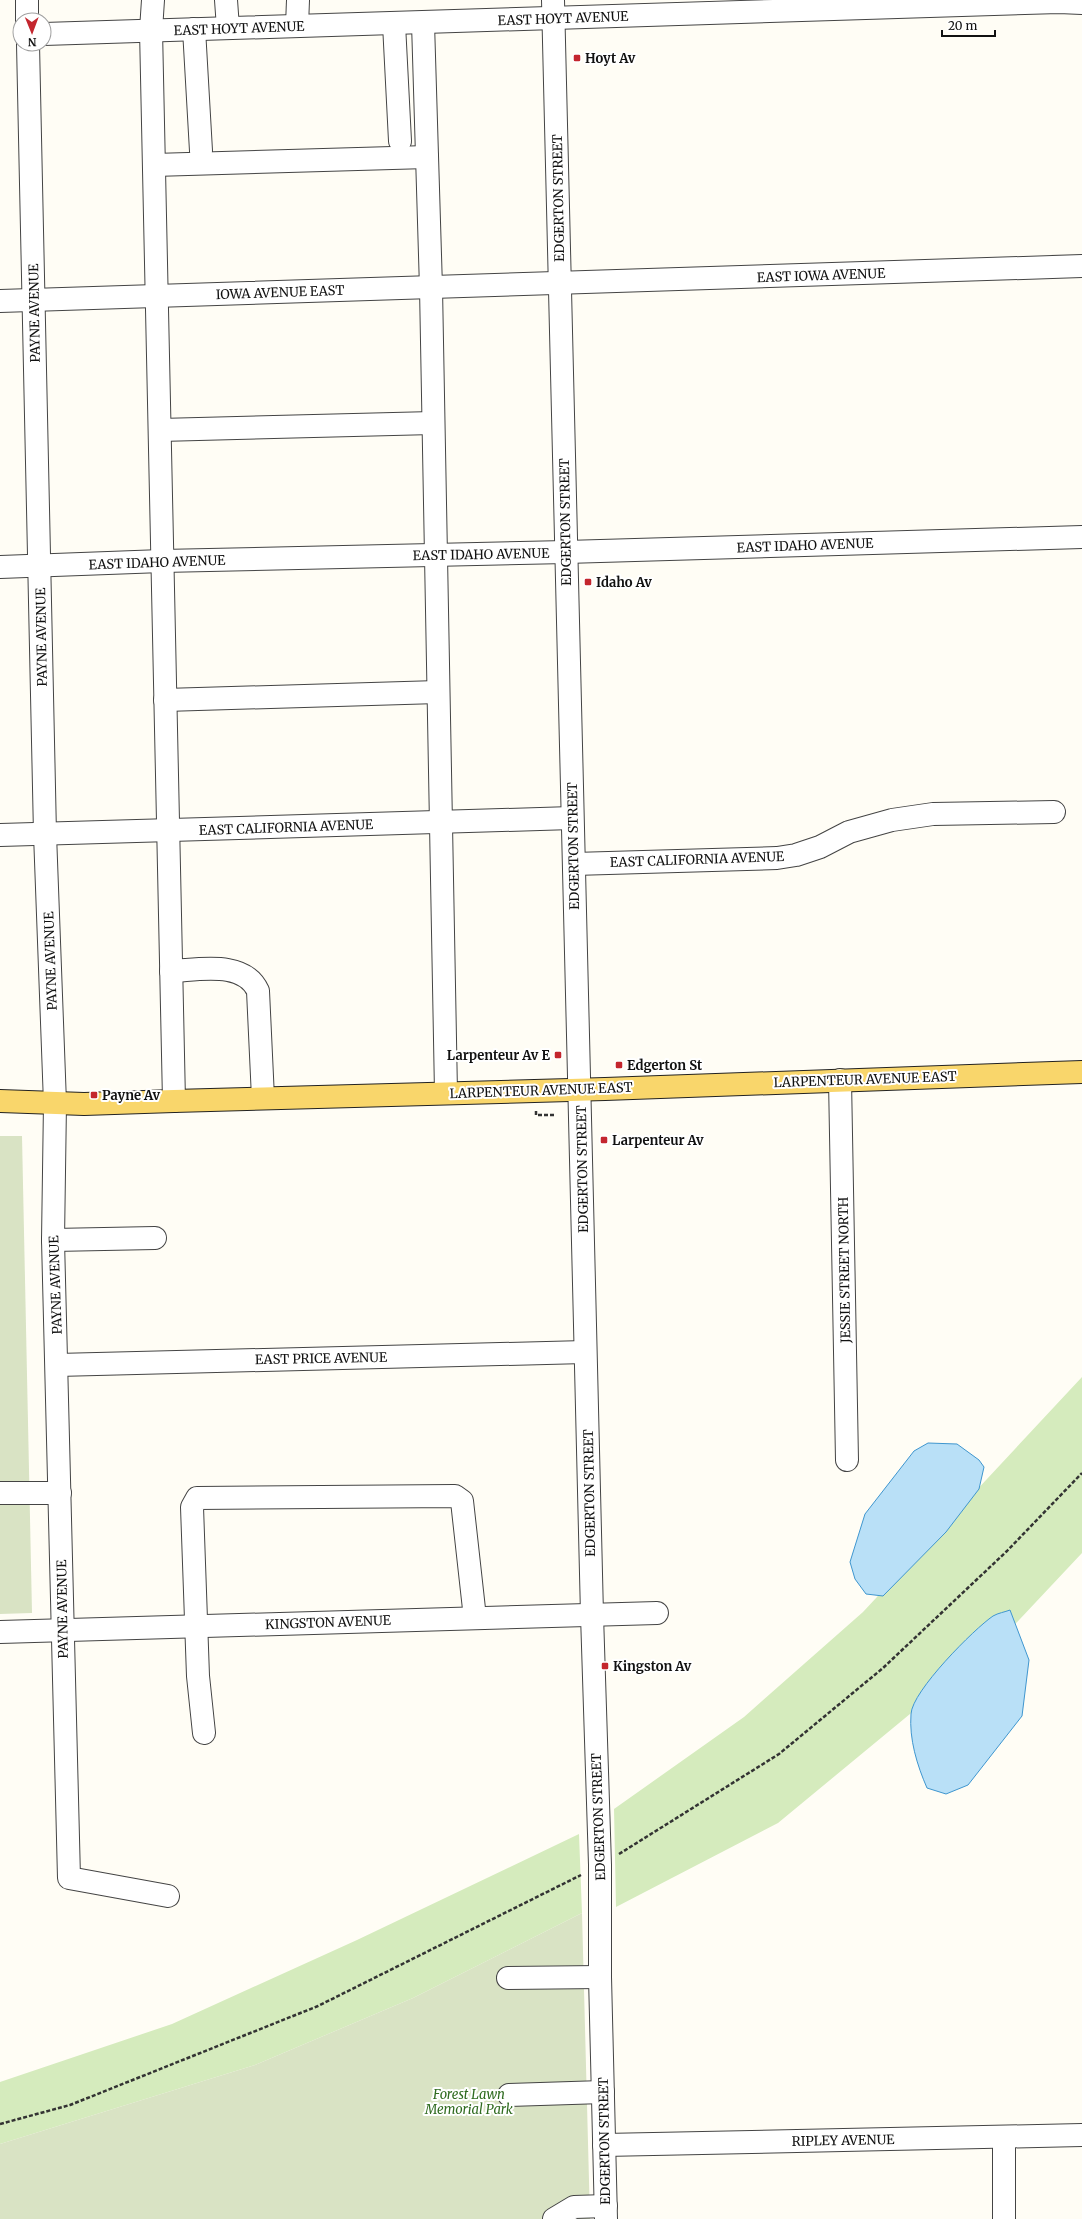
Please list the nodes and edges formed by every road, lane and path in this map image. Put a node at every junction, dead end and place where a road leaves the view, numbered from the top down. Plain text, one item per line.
1 (27, 0) edge
2 (153, 0) edge
3 (226, 0) edge
4 (298, 0) edge
5 (1082, 3) edge
6 (553, 10) edge
7 (27, 12) edge
8 (423, 23) junction
9 (394, 24) junction
10 (297, 26) junction
11 (228, 28) junction
12 (194, 29) junction
13 (151, 30) junction
14 (52, 34) edge
15 (28, 52) edge
16 (400, 141) dead end
17 (201, 151) dead end
18 (427, 157) junction
19 (154, 165) junction
20 (1082, 266) edge
21 (560, 283) junction
22 (431, 288) junction
23 (157, 296) junction
24 (33, 300) junction
25 (0, 301) edge
26 (433, 423) junction
27 (160, 430) junction
28 (1082, 537) edge
29 (566, 552) junction
30 (435, 555) junction
31 (162, 560) junction
32 (40, 566) junction
33 (0, 567) edge
34 (438, 692) junction
35 (165, 700) junction
36 (1054, 812) dead end
37 (572, 818) junction
38 (441, 822) junction
39 (166, 831) junction
40 (45, 834) junction
41 (0, 835) edge
42 (574, 864) junction
43 (171, 971) junction
44 (1082, 1072) edge
45 (840, 1080) junction
46 (580, 1089) junction
47 (446, 1093) junction
48 (263, 1098) junction
49 (174, 1101) junction
50 (0, 1102) edge
51 (55, 1103) junction
52 (536, 1109) dead end
53 (555, 1114) dead end
54 (155, 1238) dead end
55 (53, 1240) junction
56 (585, 1352) junction
57 (57, 1365) junction
58 (847, 1460) dead end
59 (1082, 1473) edge
60 (0, 1493) edge
61 (60, 1493) junction
62 (657, 1613) dead end
63 (592, 1615) junction
64 (475, 1618) junction
65 (196, 1626) junction
66 (63, 1629) junction
67 (0, 1632) edge
68 (204, 1733) dead end
69 (616, 1855) dead end
70 (586, 1872) dead end
71 (168, 1896) dead end
72 (600, 1976) junction
73 (508, 1978) dead end
74 (603, 2092) junction
75 (508, 2095) dead end
76 (0, 2124) edge
77 (1082, 2135) edge
78 (1004, 2137) junction
79 (604, 2145) junction
80 (606, 2213) edge
81 (554, 2219) edge
82 (1004, 2219) edge

1 - 7 street
2 - 13 street
3 - 11 street
4 - 10 street
5 - 6 street, EAST HOYT AVENUE
6 - 8 street, EAST HOYT AVENUE
6 - 21 street, EDGERTON STREET
8 - 9 street, EAST HOYT AVENUE
8 - 18 street
9 - 10 street, EAST HOYT AVENUE
9 - 16 street
10 - 11 street, EAST HOYT AVENUE
11 - 12 street, EAST HOYT AVENUE
12 - 13 street, EAST HOYT AVENUE
12 - 17 street
13 - 14 street, EAST HOYT AVENUE
13 - 19 street
15 - 24 street, PAYNE AVENUE
18 - 19 street
18 - 22 street
19 - 23 street
20 - 21 street, EAST IOWA AVENUE
21 - 22 street, IOWA AVENUE EAST
21 - 29 street, EDGERTON STREET
22 - 23 street, IOWA AVENUE EAST
22 - 26 street
23 - 24 street, IOWA AVENUE EAST
23 - 27 street
24 - 25 street, IOWA AVENUE EAST
24 - 32 street, PAYNE AVENUE
26 - 27 street
26 - 30 street
27 - 31 street
28 - 29 street, EAST IDAHO AVENUE
29 - 30 street, EAST IDAHO AVENUE
29 - 37 street, EDGERTON STREET
30 - 31 street, EAST IDAHO AVENUE
30 - 34 street
31 - 32 street, EAST IDAHO AVENUE
31 - 35 street
32 - 33 street, EAST IDAHO AVENUE
32 - 40 street, PAYNE AVENUE
34 - 35 street
34 - 38 street
35 - 39 street
36 - 42 street, EAST CALIFORNIA AVENUE
37 - 38 street, EAST CALIFORNIA AVENUE
37 - 42 street, EDGERTON STREET
38 - 39 street, EAST CALIFORNIA AVENUE
38 - 47 street
39 - 40 street, EAST CALIFORNIA AVENUE
39 - 43 street
40 - 41 street, EAST CALIFORNIA AVENUE
40 - 51 street, PAYNE AVENUE
42 - 46 street, EDGERTON STREET
43 - 48 street
43 - 49 street
44 - 45 main road, LARPENTEUR AVENUE EAST
45 - 46 main road, LARPENTEUR AVENUE EAST
45 - 58 street, JESSIE STREET NORTH
46 - 47 main road, LARPENTEUR AVENUE EAST
46 - 56 street, EDGERTON STREET
47 - 48 main road, LARPENTEUR AVENUE EAST
48 - 49 main road, LARPENTEUR AVENUE EAST
49 - 51 main road, LARPENTEUR AVENUE EAST
50 - 51 main road, LARPENTEUR AVENUE EAST
51 - 55 street, PAYNE AVENUE
52 - 53 path
54 - 55 street
55 - 57 street, PAYNE AVENUE
56 - 57 street, EAST PRICE AVENUE
56 - 63 street, EDGERTON STREET
57 - 61 street, PAYNE AVENUE
59 - 69 path
60 - 61 street
61 - 66 street, PAYNE AVENUE
62 - 63 street, KINGSTON AVENUE
63 - 64 street, KINGSTON AVENUE
63 - 72 street, EDGERTON STREET
64 - 65 street, KINGSTON AVENUE
64 - 65 street
65 - 66 street, KINGSTON AVENUE
65 - 68 street
66 - 67 street, KINGSTON AVENUE
66 - 71 street, PAYNE AVENUE
70 - 76 path
72 - 73 street
72 - 74 street, EDGERTON STREET
74 - 75 street
74 - 79 street, EDGERTON STREET
77 - 78 street, RIPLEY AVENUE
78 - 79 street, RIPLEY AVENUE
78 - 82 street
79 - 80 street, EDGERTON STREET
80 - 81 street

